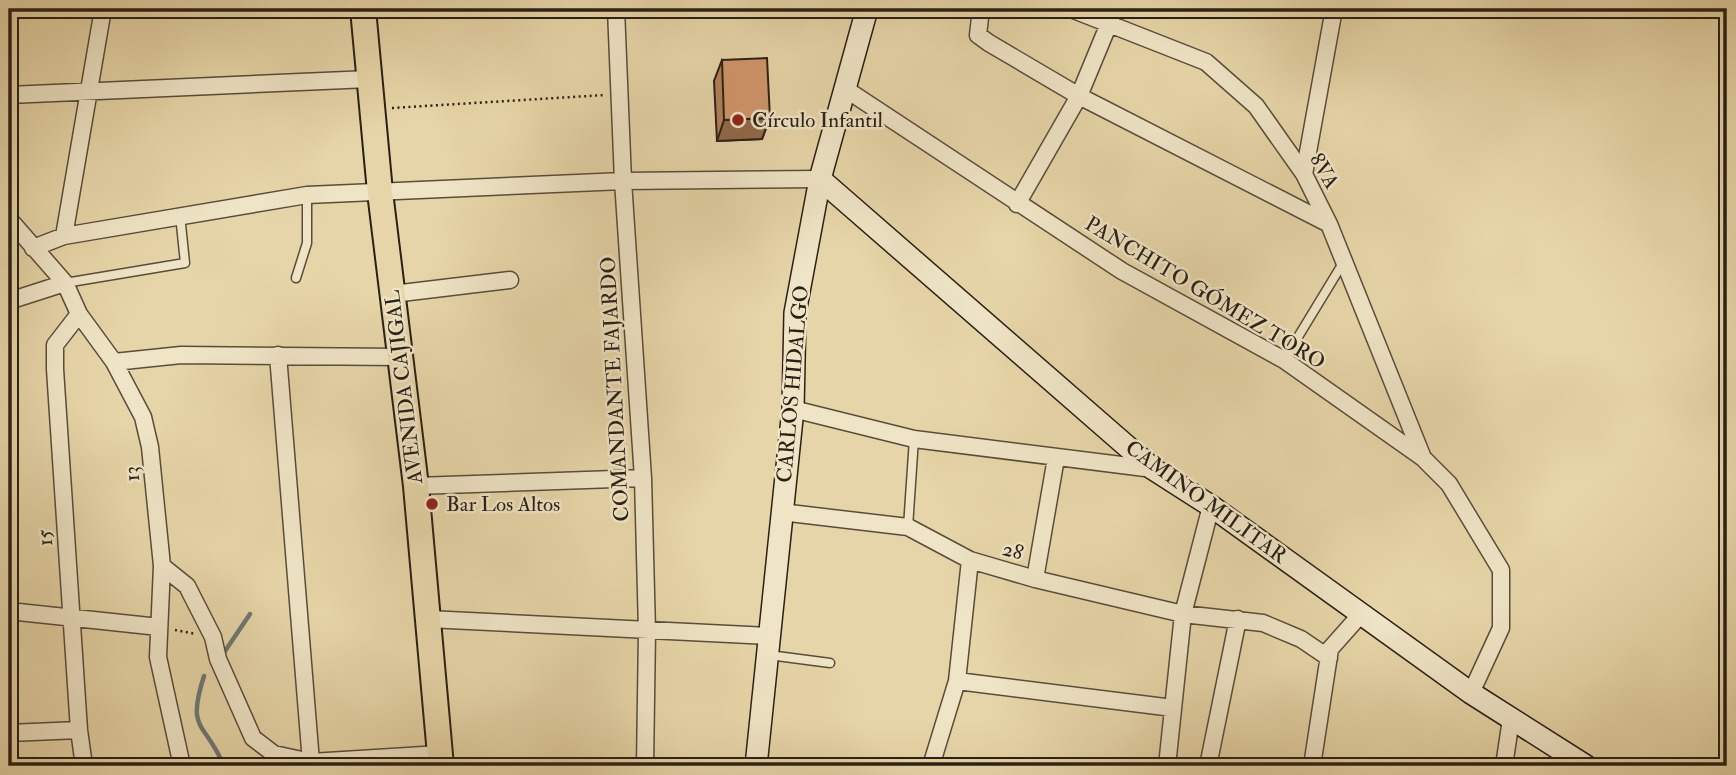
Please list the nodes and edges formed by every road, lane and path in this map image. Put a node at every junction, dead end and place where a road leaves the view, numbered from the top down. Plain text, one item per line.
1 (103, 9) edge
2 (363, 9) edge
3 (616, 9) edge
4 (867, 9) edge
5 (981, 9) edge
6 (1071, 9) edge
7 (1334, 9) edge
8 (1112, 16) edge
9 (369, 79) junction
10 (847, 90) junction
11 (91, 91) junction
12 (621, 94) junction
13 (9, 95) edge
14 (1079, 96) junction
15 (371, 109) junction
16 (1304, 174) junction
17 (820, 179) junction
18 (623, 181) junction
19 (380, 192) junction
20 (307, 195) junction
21 (1017, 204) junction
22 (180, 215) junction
23 (9, 219) edge
24 (1329, 224) junction
25 (64, 236) junction
26 (33, 248) junction
27 (1343, 263) junction
28 (296, 278) dead end
29 (510, 280) dead end
30 (65, 283) junction
31 (393, 294) junction
32 (9, 301) edge
33 (79, 314) junction
34 (278, 355) junction
35 (400, 357) junction
36 (1284, 360) junction
37 (114, 362) junction
38 (793, 409) junction
39 (914, 439) junction
40 (1056, 458) junction
41 (1423, 458) junction
42 (1153, 470) junction
43 (643, 478) junction
44 (416, 486) junction
45 (1211, 506) junction
46 (781, 512) junction
47 (908, 527) junction
48 (970, 561) junction
49 (162, 566) junction
50 (1035, 579) junction
51 (9, 611) edge
52 (1362, 613) junction
53 (1183, 614) junction
54 (428, 619) junction
55 (1238, 619) junction
56 (73, 620) junction
57 (159, 627) junction
58 (647, 631) junction
59 (213, 637) junction
60 (767, 645) junction
61 (1329, 658) junction
62 (830, 663) dead end
63 (957, 681) junction
64 (1471, 693) junction
65 (1173, 708) junction
66 (1511, 719) junction
67 (79, 730) junction
68 (9, 733) edge
69 (440, 760) edge
70 (311, 762) junction
71 (84, 766) edge
72 (182, 766) edge
73 (645, 766) edge
74 (756, 766) edge
75 (931, 766) edge
76 (1167, 766) edge
77 (1208, 766) edge
78 (1312, 766) edge
79 (1504, 766) edge
80 (1586, 766) edge

1 - 11 street
2 - 9 main road, AVENIDA CAJIGAL
3 - 12 street, COMANDANTE FAJARDO
4 - 10 main road, CARLOS HIDALGO
5 - 14 street
6 - 8 street, 8VA
7 - 16 street
8 - 14 street
8 - 16 street, 8VA
9 - 11 street
9 - 15 main road, AVENIDA CAJIGAL
10 - 17 main road, CARLOS HIDALGO
10 - 21 street, PANCHITO GÓMEZ TORO
11 - 13 street
11 - 25 street
12 - 15 path
12 - 18 street, COMANDANTE FAJARDO
14 - 21 street
14 - 24 street
15 - 19 main road, AVENIDA CAJIGAL
16 - 24 street, 8VA
17 - 18 street
17 - 38 main road, CARLOS HIDALGO
17 - 42 main road, CAMINO MILITAR
18 - 19 street
18 - 43 street, COMANDANTE FAJARDO
19 - 20 street
19 - 31 main road, AVENIDA CAJIGAL
20 - 22 street
20 - 28 lane
21 - 36 street, PANCHITO GÓMEZ TORO
22 - 25 street
22 - 30 lane
23 - 26 street, 13
24 - 27 street, 8VA
25 - 26 street
26 - 30 street, 13
27 - 36 lane
27 - 41 street, 8VA
29 - 31 street
30 - 32 street
30 - 33 street, 13
31 - 35 main road, AVENIDA CAJIGAL
33 - 37 street, 13
33 - 56 street, 15
34 - 35 street
34 - 37 street
34 - 70 street
35 - 44 main road, AVENIDA CAJIGAL
36 - 41 street, PANCHITO GÓMEZ TORO
37 - 49 street, 13
38 - 39 street
38 - 46 main road, CARLOS HIDALGO
39 - 40 street
39 - 47 lane
40 - 42 street
40 - 50 street
41 - 64 street, PANCHITO GÓMEZ TORO
42 - 45 main road, CAMINO MILITAR
43 - 44 street
43 - 58 street, COMANDANTE FAJARDO
44 - 54 main road, AVENIDA CAJIGAL
45 - 52 main road, CAMINO MILITAR
45 - 53 street
46 - 47 street, 28
46 - 60 main road, CARLOS HIDALGO
47 - 48 street, 28
48 - 50 street, 28
48 - 63 street
49 - 57 street, 13
49 - 59 street
50 - 53 street, 28
51 - 56 street
52 - 61 street
52 - 64 main road, CAMINO MILITAR
53 - 55 street, 28
53 - 65 street
54 - 58 street
54 - 69 main road, AVENIDA CAJIGAL
55 - 61 street, 28
55 - 77 street
56 - 57 street
56 - 67 street, 15
57 - 59 path
57 - 72 street, 13
58 - 60 street
58 - 73 street, COMANDANTE FAJARDO
59 - 70 street
60 - 62 lane
60 - 74 main road, CARLOS HIDALGO
61 - 78 street
63 - 65 street
63 - 75 street
64 - 66 main road, CAMINO MILITAR
65 - 76 street
66 - 79 street
66 - 80 main road, CAMINO MILITAR
67 - 68 street
67 - 71 street, 15
69 - 70 street

